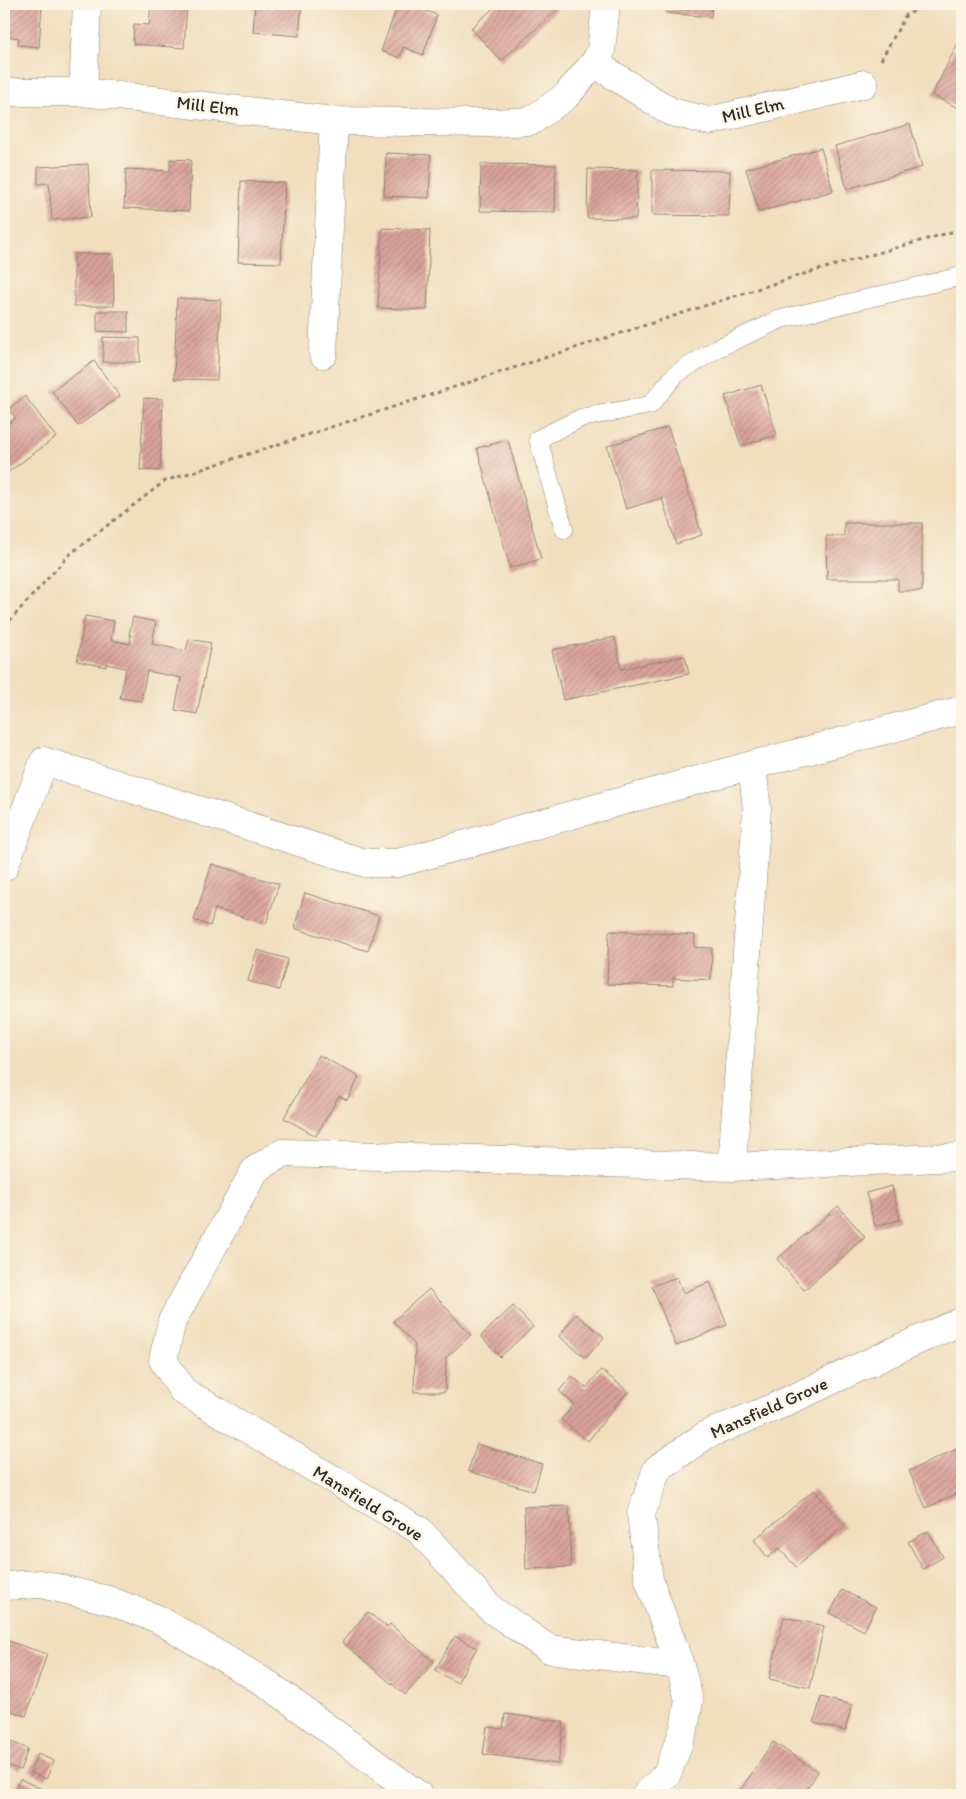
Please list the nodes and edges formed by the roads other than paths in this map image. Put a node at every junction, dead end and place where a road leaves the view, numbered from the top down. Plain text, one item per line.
1 (87, 4) edge
2 (606, 4) edge
3 (594, 63) junction
4 (864, 84) road end
5 (4, 92) edge
6 (83, 92) junction
7 (334, 121) junction
8 (962, 276) edge
9 (323, 354) dead end
10 (564, 529) dead end
11 (962, 710) edge
12 (752, 765) junction
13 (4, 867) edge
14 (962, 1157) edge
15 (732, 1167) junction
16 (962, 1321) edge
17 (4, 1586) edge
18 (680, 1665) junction
19 (418, 1795) edge
20 (646, 1795) edge

1 - 6 street
2 - 3 street, Mill Elm
3 - 4 street, Mill Elm
3 - 7 street, Mill Elm
5 - 6 street, Mill Elm
6 - 7 street, Mill Elm
7 - 9 street
8 - 10 lane
11 - 12 street
12 - 13 street
12 - 15 street
14 - 15 street
15 - 18 street, Mansfield Grove
16 - 18 street, Mansfield Grove
17 - 19 street
18 - 20 street, Mansfield Grove

